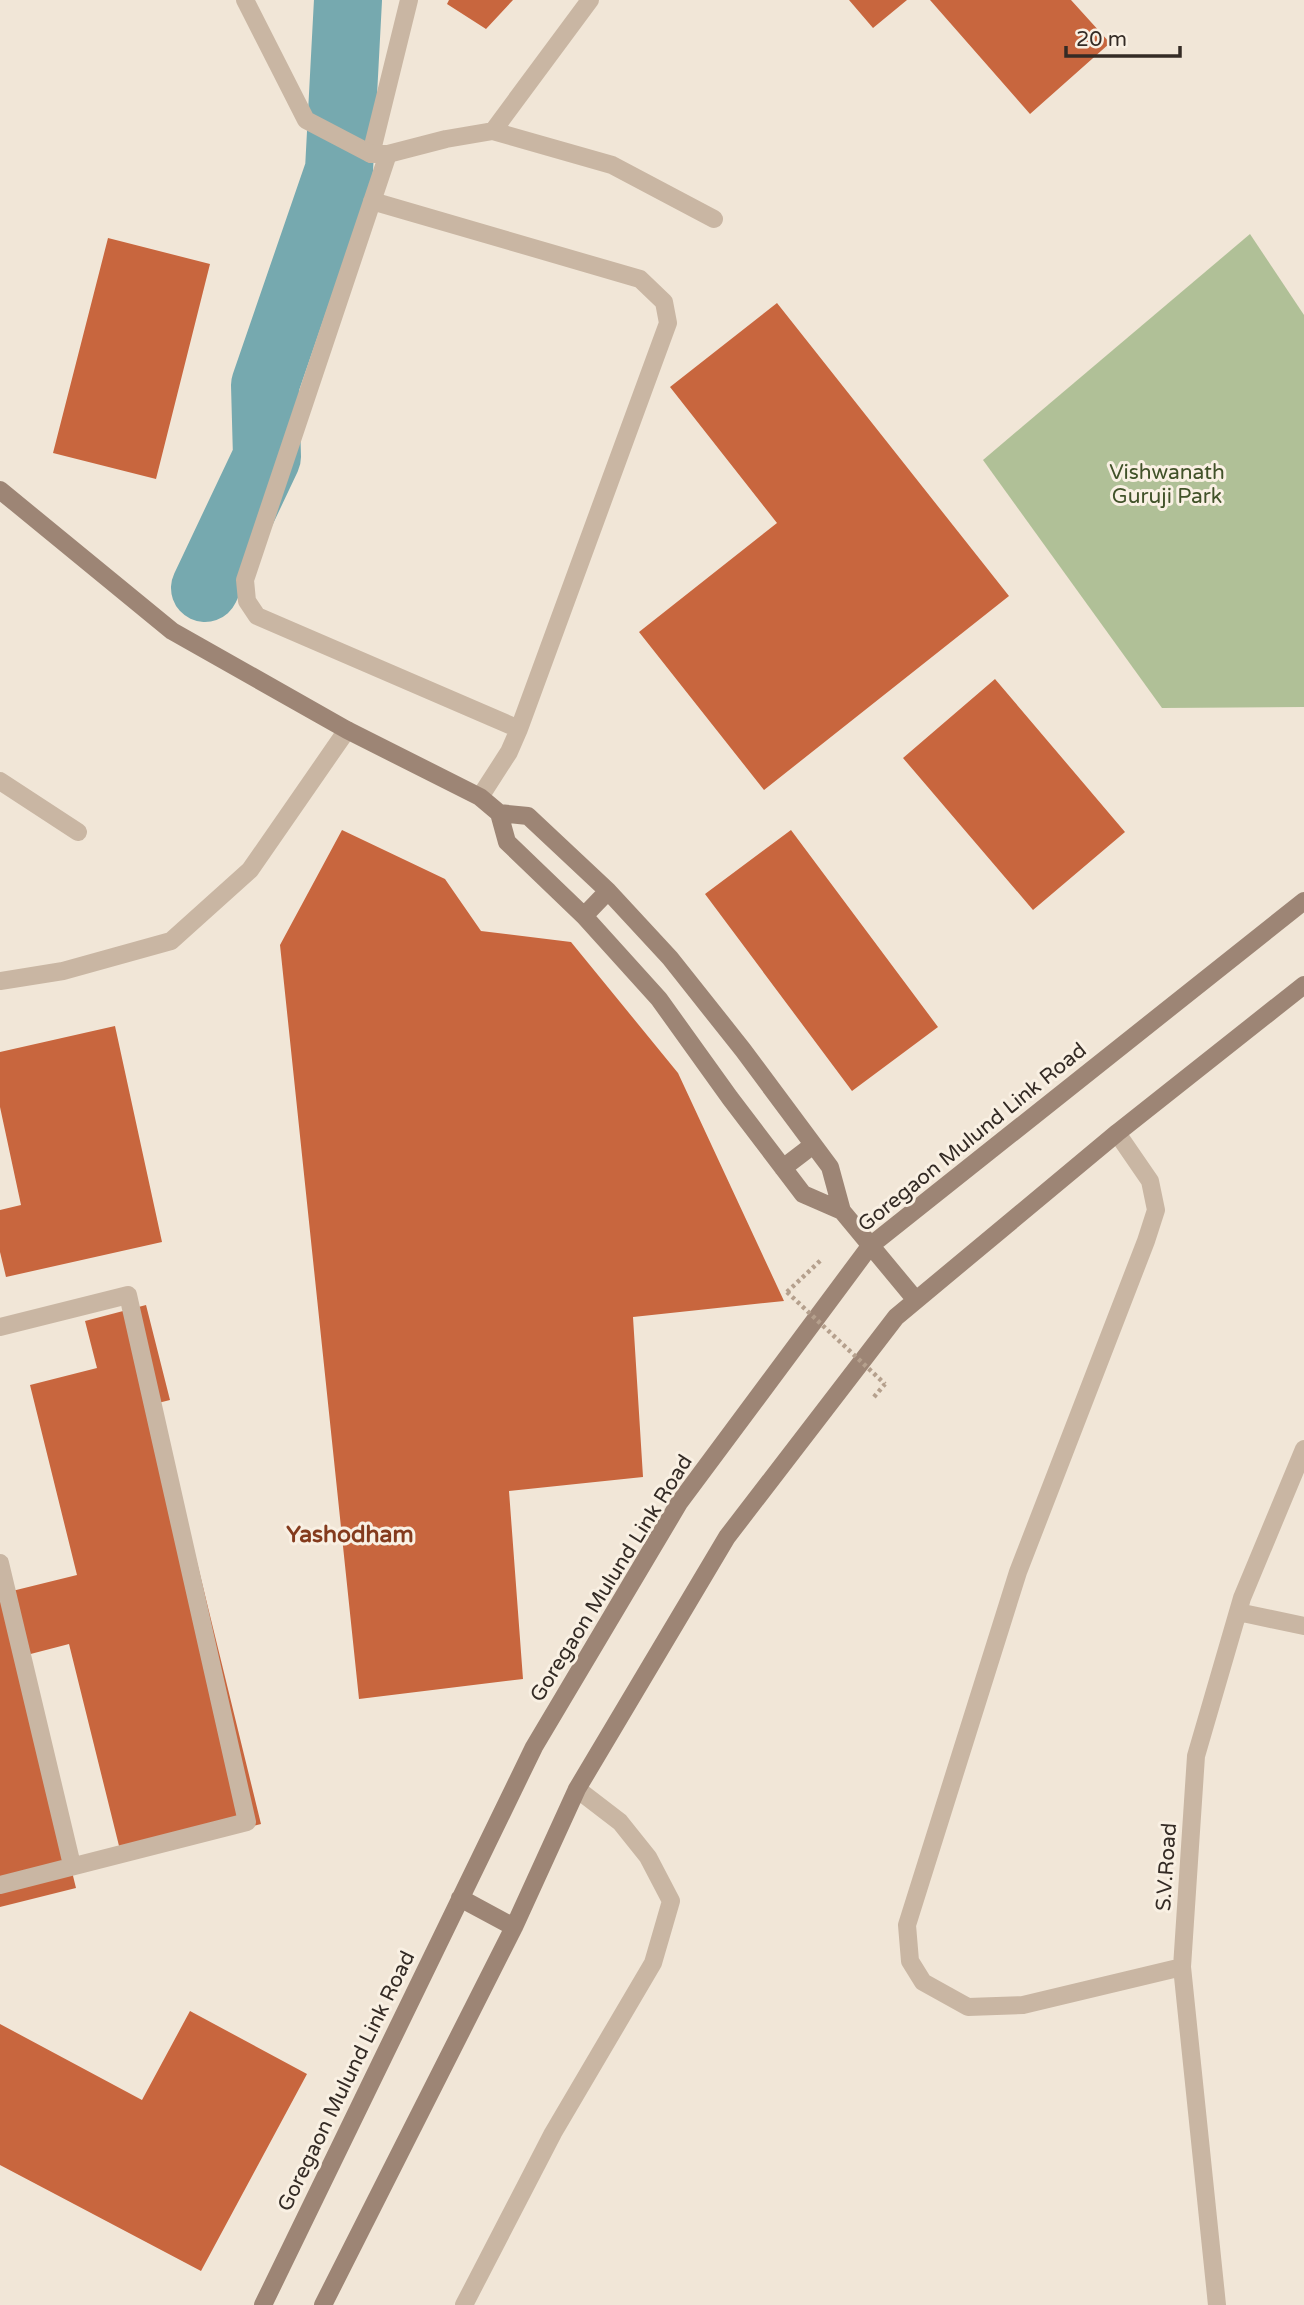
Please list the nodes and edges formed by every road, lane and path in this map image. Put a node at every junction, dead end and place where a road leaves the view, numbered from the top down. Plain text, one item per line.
1 (244, 0) edge
2 (410, 0) edge
3 (590, 0) edge
4 (493, 131) junction
5 (376, 153) junction
6 (372, 201) junction
7 (714, 219) dead end
8 (0, 490) edge
9 (519, 729) junction
10 (347, 730) junction
11 (0, 781) edge
12 (480, 797) junction
13 (499, 813) junction
14 (78, 832) dead end
15 (608, 891) junction
16 (1304, 901) edge
17 (583, 916) junction
18 (0, 981) edge
19 (1304, 985) edge
20 (1117, 1133) junction
21 (813, 1145) junction
22 (783, 1168) junction
23 (842, 1211) junction
24 (870, 1246) junction
25 (825, 1256) dead end
26 (915, 1299) junction
27 (0, 1326) edge
28 (885, 1384) dead end
29 (1304, 1449) edge
30 (0, 1563) edge
31 (1238, 1612) junction
32 (1304, 1626) edge
33 (577, 1789) junction
34 (72, 1866) junction
35 (0, 1885) edge
36 (460, 1898) junction
37 (514, 1927) junction
38 (1182, 1967) junction
39 (263, 2305) edge
40 (323, 2305) edge
41 (464, 2305) edge
42 (1217, 2305) edge

1 - 5 street
2 - 5 street
3 - 4 street
4 - 5 street
4 - 7 street
5 - 6 street
6 - 9 street
6 - 9 street
8 - 10 main road
9 - 12 street
10 - 12 main road
10 - 18 street
11 - 14 street
12 - 13 main road
13 - 15 main road
13 - 17 main road
15 - 17 main road
15 - 21 main road
16 - 24 main road, Goregaon Mulund Link Road
17 - 22 main road
19 - 20 main road
20 - 26 main road
20 - 38 street
21 - 22 main road
21 - 23 main road
22 - 23 main road
23 - 24 main road
24 - 26 main road
24 - 36 main road, Goregaon Mulund Link Road
25 - 28 path, bridge
26 - 33 main road
27 - 34 street
29 - 31 street, S.V.Road
30 - 34 street
31 - 32 street
31 - 38 street, S.V.Road
33 - 37 main road
33 - 41 street
34 - 35 street
36 - 37 main road
36 - 39 main road, Goregaon Mulund Link Road
37 - 40 main road
38 - 42 street, S.V.Road

